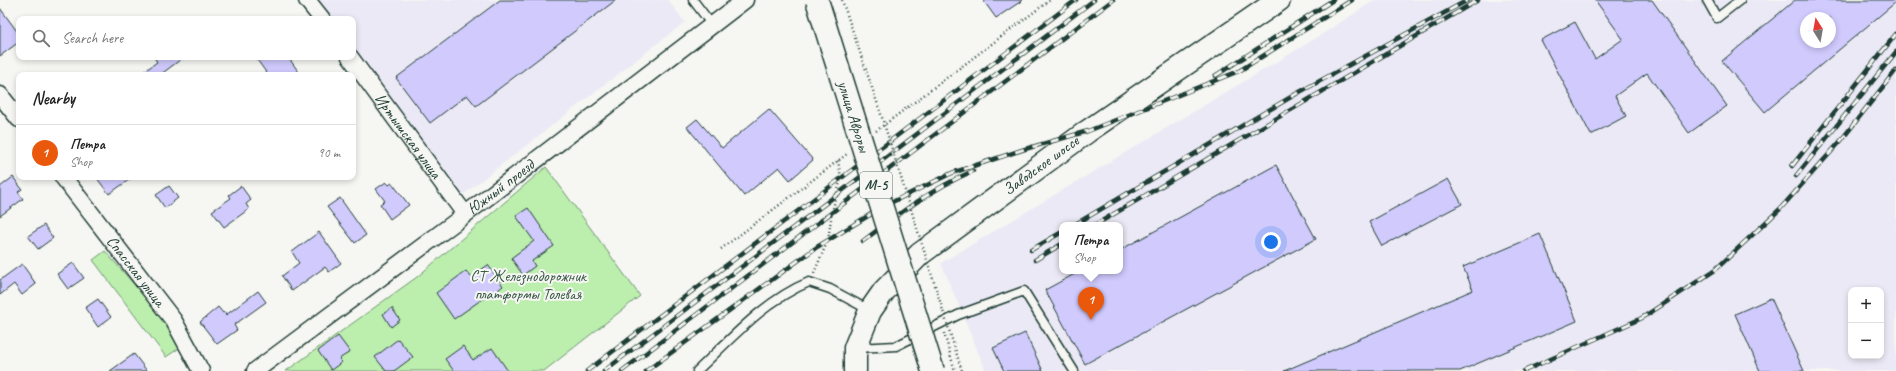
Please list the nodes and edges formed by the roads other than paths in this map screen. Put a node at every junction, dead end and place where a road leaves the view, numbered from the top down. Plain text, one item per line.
1 (307, 0) edge
2 (693, 0) edge
3 (744, 0) edge
4 (817, 0) edge
5 (1278, 0) edge
6 (1707, 0) edge
7 (1740, 0) edge
8 (320, 16) edge
9 (712, 25) junction
10 (352, 60) edge
11 (0, 95) edge
12 (16, 115) edge
13 (65, 180) edge
14 (465, 214) junction
15 (870, 311) junction
16 (855, 348) junction
17 (201, 371) edge
18 (255, 371) edge
19 (697, 371) edge
20 (856, 371) edge
21 (933, 371) edge
22 (1074, 371) edge

1 - 8 street
2 - 9 lane
3 - 9 street, Южный проезд
4 - 21 main road, улица Авроры / М-5, bridge
5 - 15 main road, Заводское шоссе
6 - 7 lane
9 - 14 street, Южный проезд
10 - 14 street, Иртышская улица
11 - 12 street
13 - 17 street, Спасская улица
14 - 18 street, Южный проезд
15 - 16 main road, Заводское шоссе
15 - 19 lane
16 - 20 main road, Заводское шоссе
16 - 22 lane

